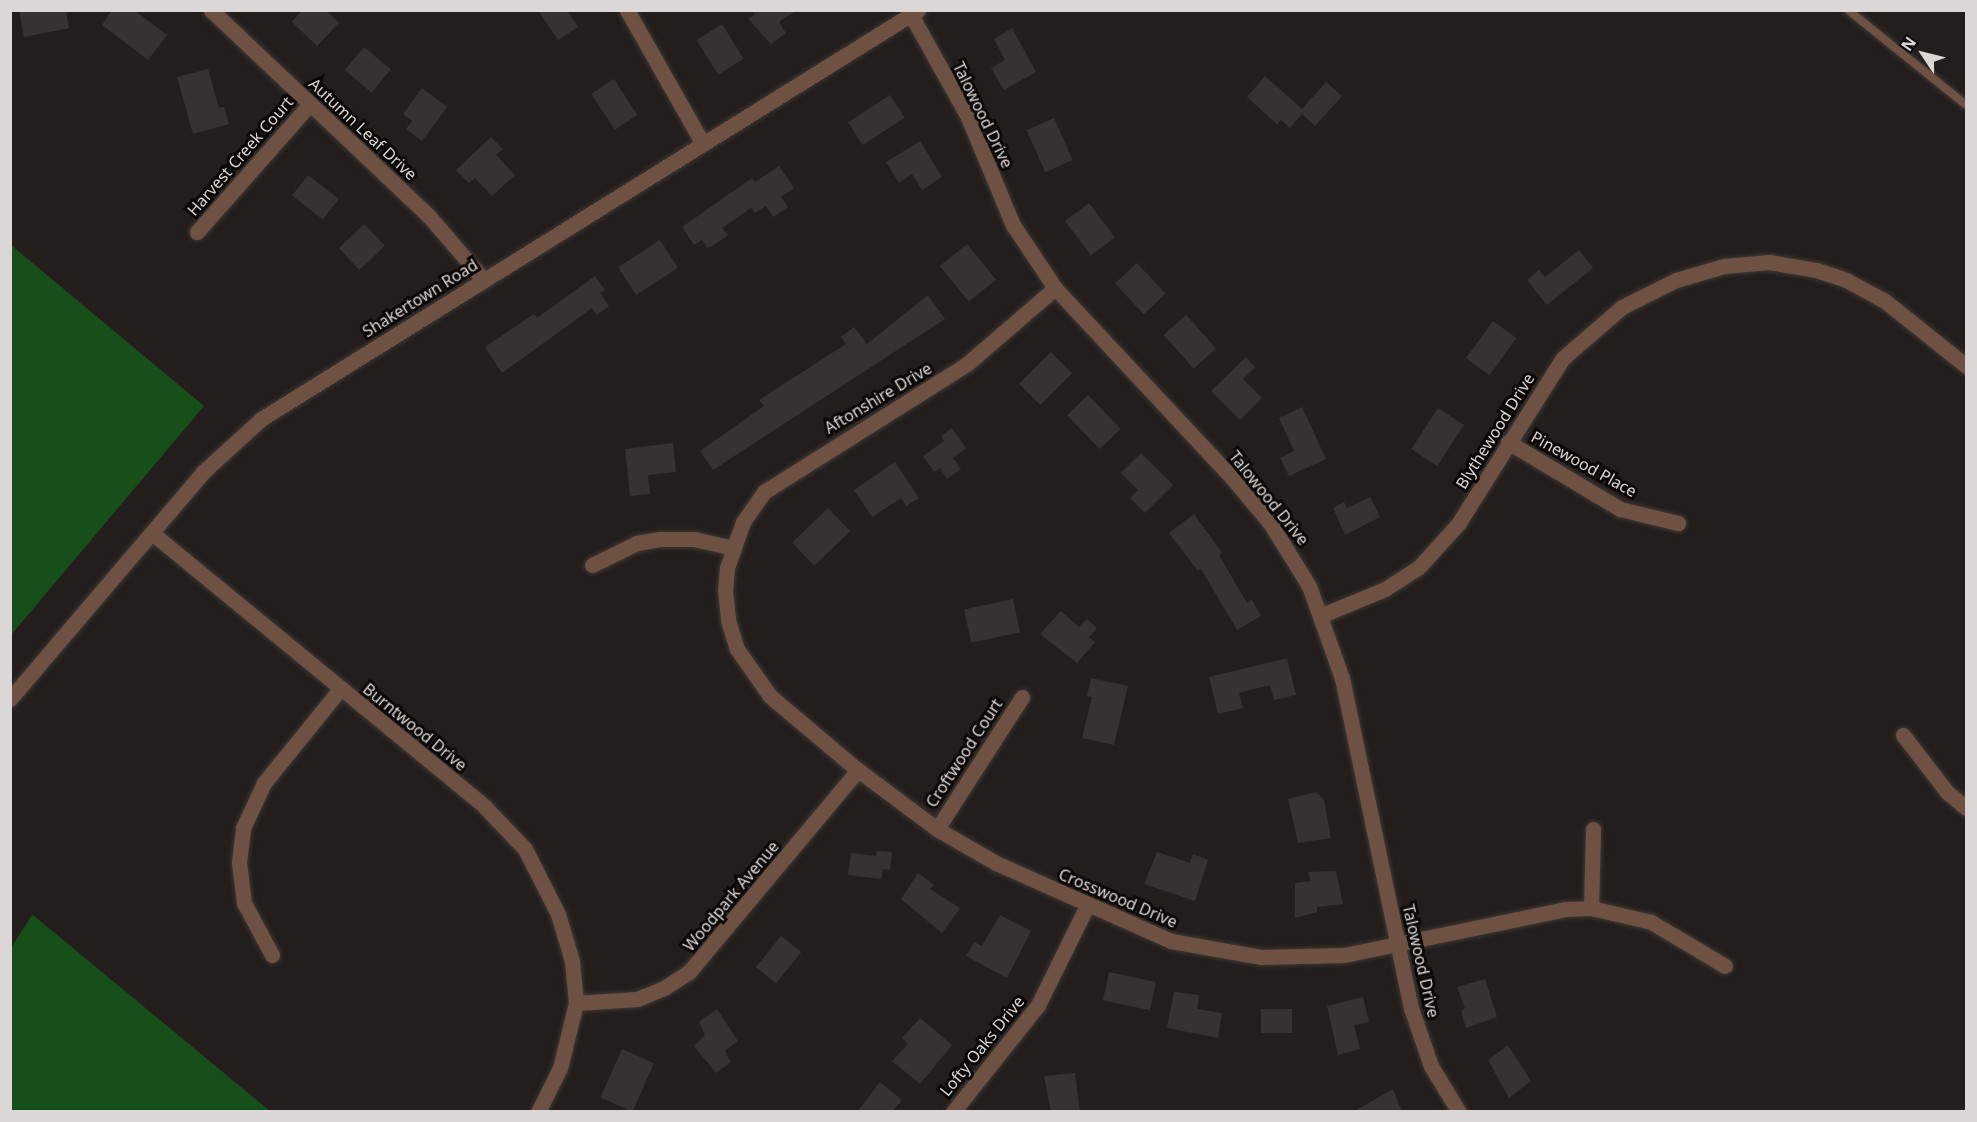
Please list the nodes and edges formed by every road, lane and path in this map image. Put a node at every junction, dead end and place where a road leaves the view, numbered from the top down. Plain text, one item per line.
1 (211, 10) edge
2 (627, 10) edge
3 (1848, 10) edge
4 (914, 13) edge
5 (310, 104) junction
6 (1966, 105) edge
7 (703, 144) junction
8 (197, 232) dead end
9 (484, 280) junction
10 (1055, 288) junction
11 (1966, 366) edge
12 (1508, 442) junction
13 (1678, 523) dead end
14 (152, 533) junction
15 (734, 549) junction
16 (592, 565) dead end
17 (1322, 615) junction
18 (340, 689) junction
19 (1022, 697) dead end
20 (10, 699) edge
21 (1903, 735) dead end
22 (858, 770) junction
23 (1966, 808) edge
24 (937, 829) junction
25 (1593, 829) dead end
26 (1087, 906) junction
27 (1591, 908) junction
28 (1398, 944) junction
29 (272, 956) dead end
30 (1725, 966) dead end
31 (576, 1003) junction
32 (961, 1109) edge
33 (538, 1112) edge
34 (1459, 1112) edge

1 - 5 street, Autumn Leaf Drive
2 - 7 street
3 - 6 lane
4 - 7 street, Shakertown Road
4 - 10 street, Talowood Drive
5 - 8 street, Harvest Creek Court
5 - 9 street, Autumn Leaf Drive
7 - 9 street, Shakertown Road
9 - 14 street, Shakertown Road
10 - 15 street, Aftonshire Drive
10 - 17 street, Talowood Drive
11 - 12 street, Blythewood Drive
12 - 13 street, Pinewood Place
12 - 17 street, Blythewood Drive
14 - 18 street, Burntwood Drive
14 - 20 street, Shakertown Road
15 - 16 street
15 - 22 street, Crosswood Drive
17 - 28 street, Talowood Drive
18 - 29 street
18 - 31 street, Burntwood Drive
19 - 24 street, Croftwood Court
21 - 23 street
22 - 24 street, Crosswood Drive
22 - 31 street, Woodpark Avenue
24 - 26 street, Crosswood Drive
25 - 27 street
26 - 28 street, Crosswood Drive
26 - 32 street, Lofty Oaks Drive
27 - 28 street, Crosswood Drive
27 - 30 street, Crosswood Drive
28 - 34 street, Talowood Drive
31 - 33 street

